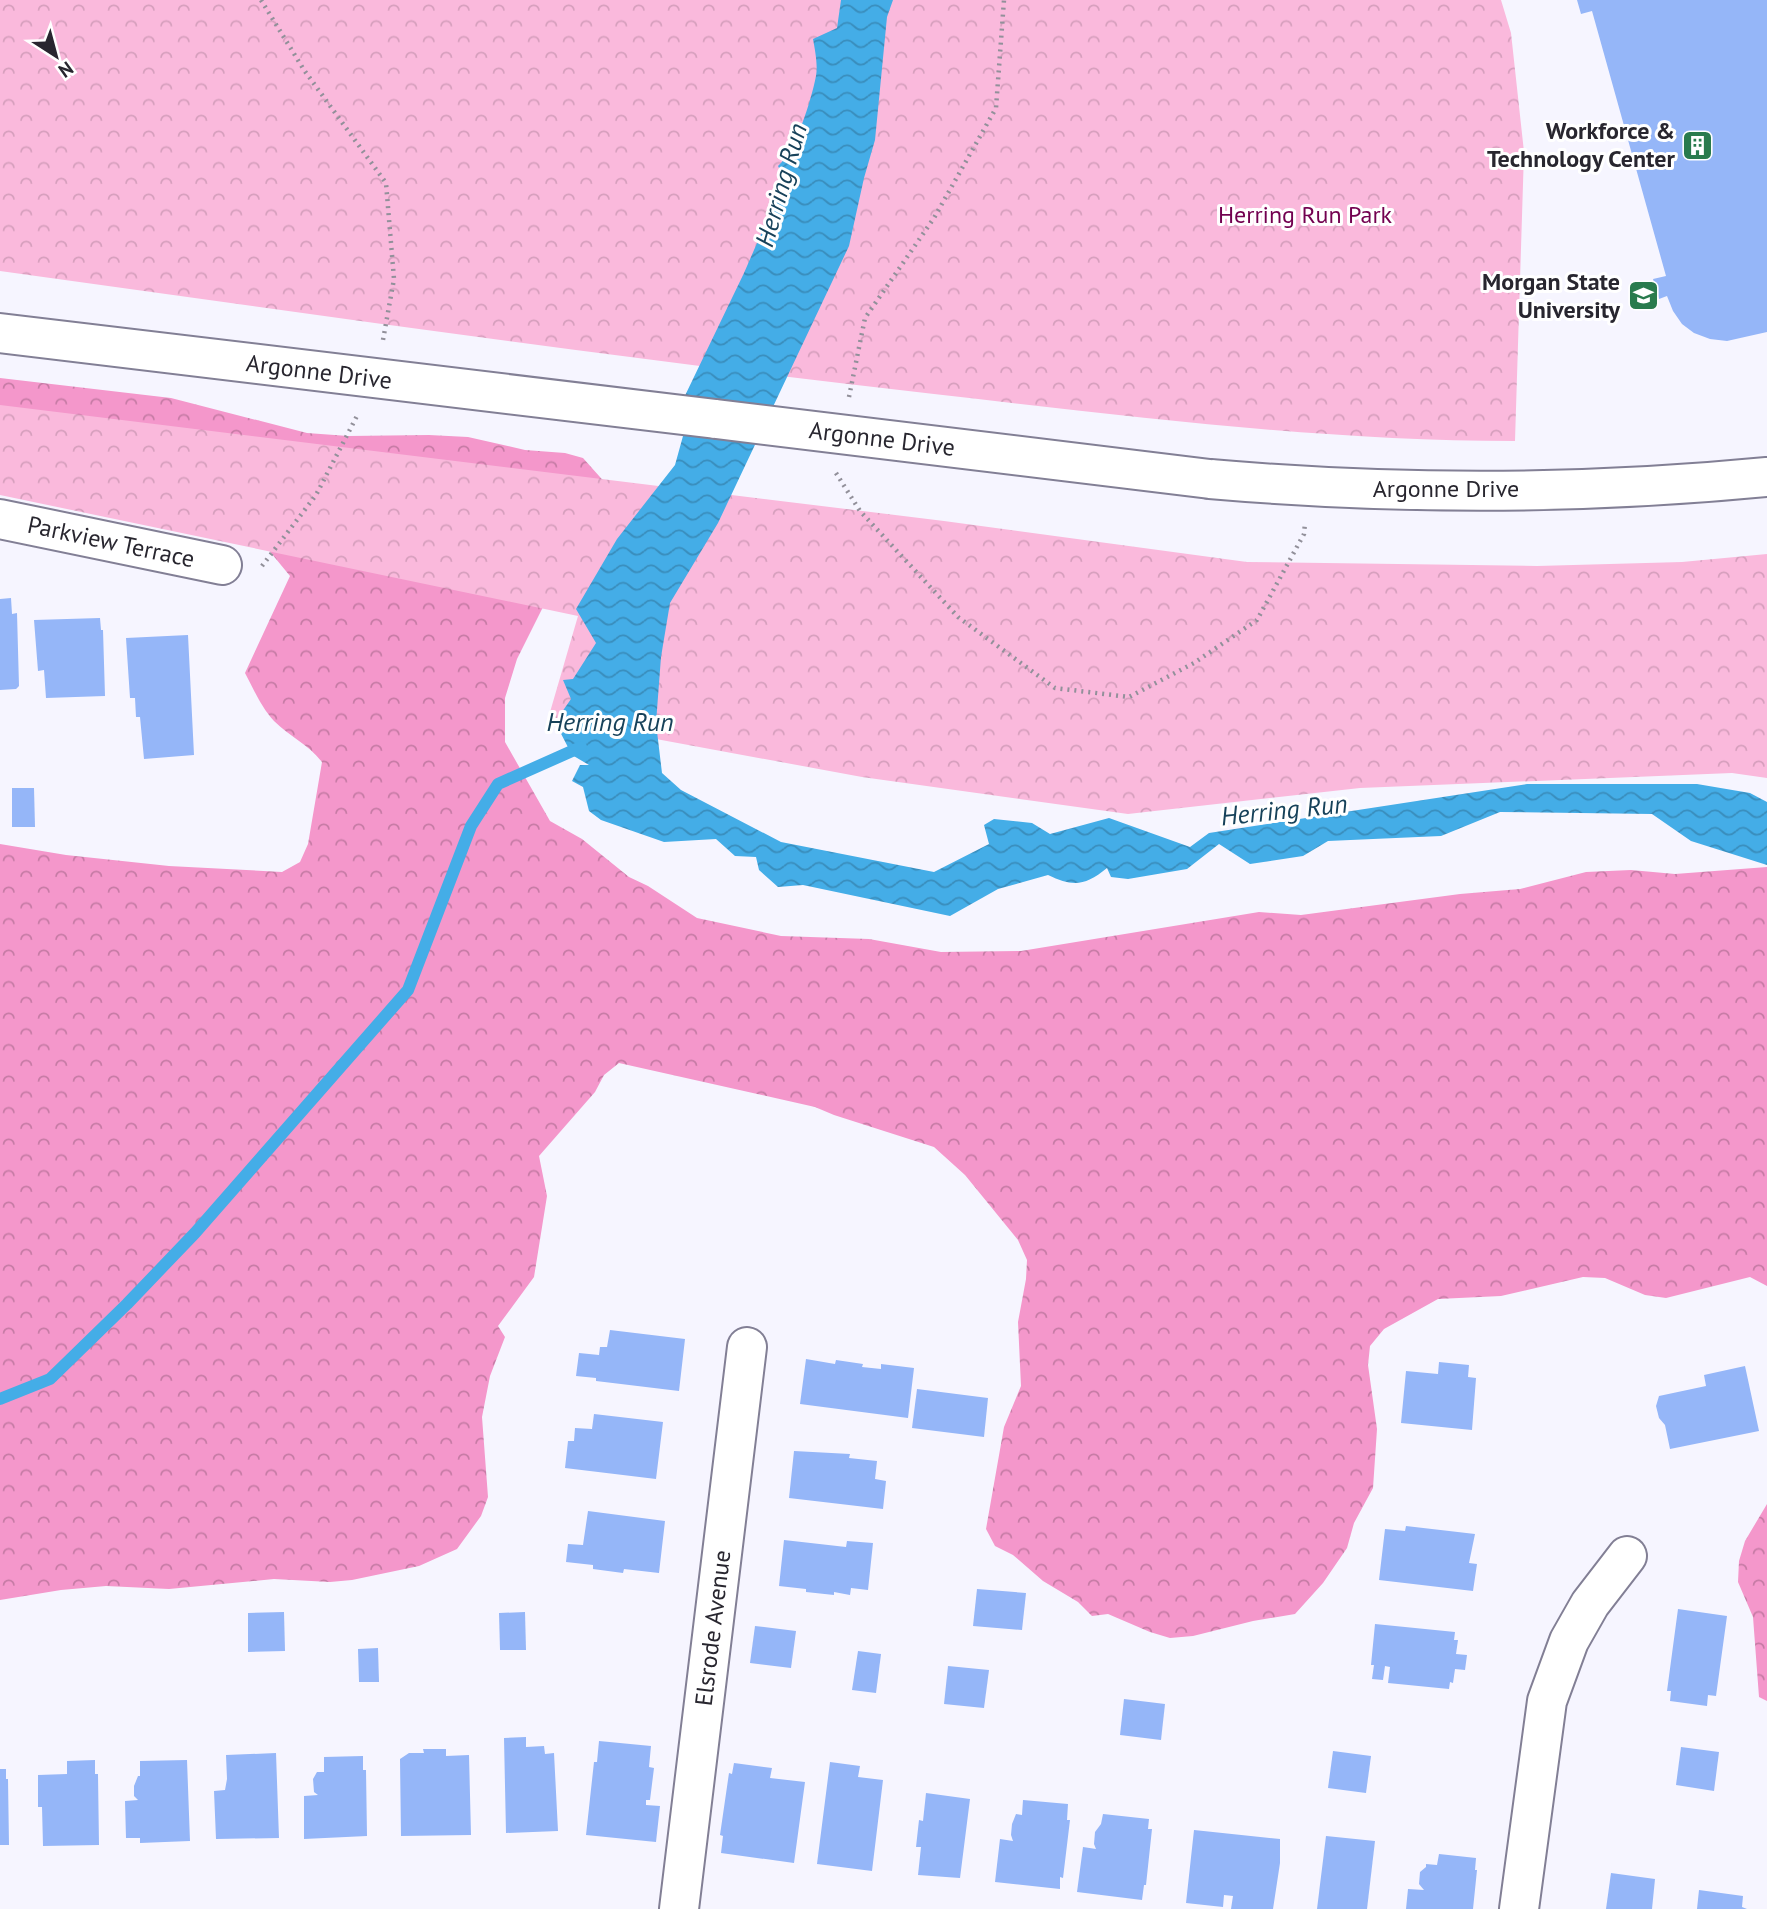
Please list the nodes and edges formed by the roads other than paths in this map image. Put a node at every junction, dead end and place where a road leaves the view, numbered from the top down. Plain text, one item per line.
1 (0, 333) edge
2 (1767, 477) edge
3 (0, 519) edge
4 (222, 565) road end
5 (747, 1347) dead end
6 (1627, 1556) dead end
7 (679, 1909) edge
8 (1519, 1909) edge

1 - 2 main road, Argonne Drive, bridge
3 - 4 main road, Parkview Terrace
5 - 7 main road, Elsrode Avenue
6 - 8 main road

